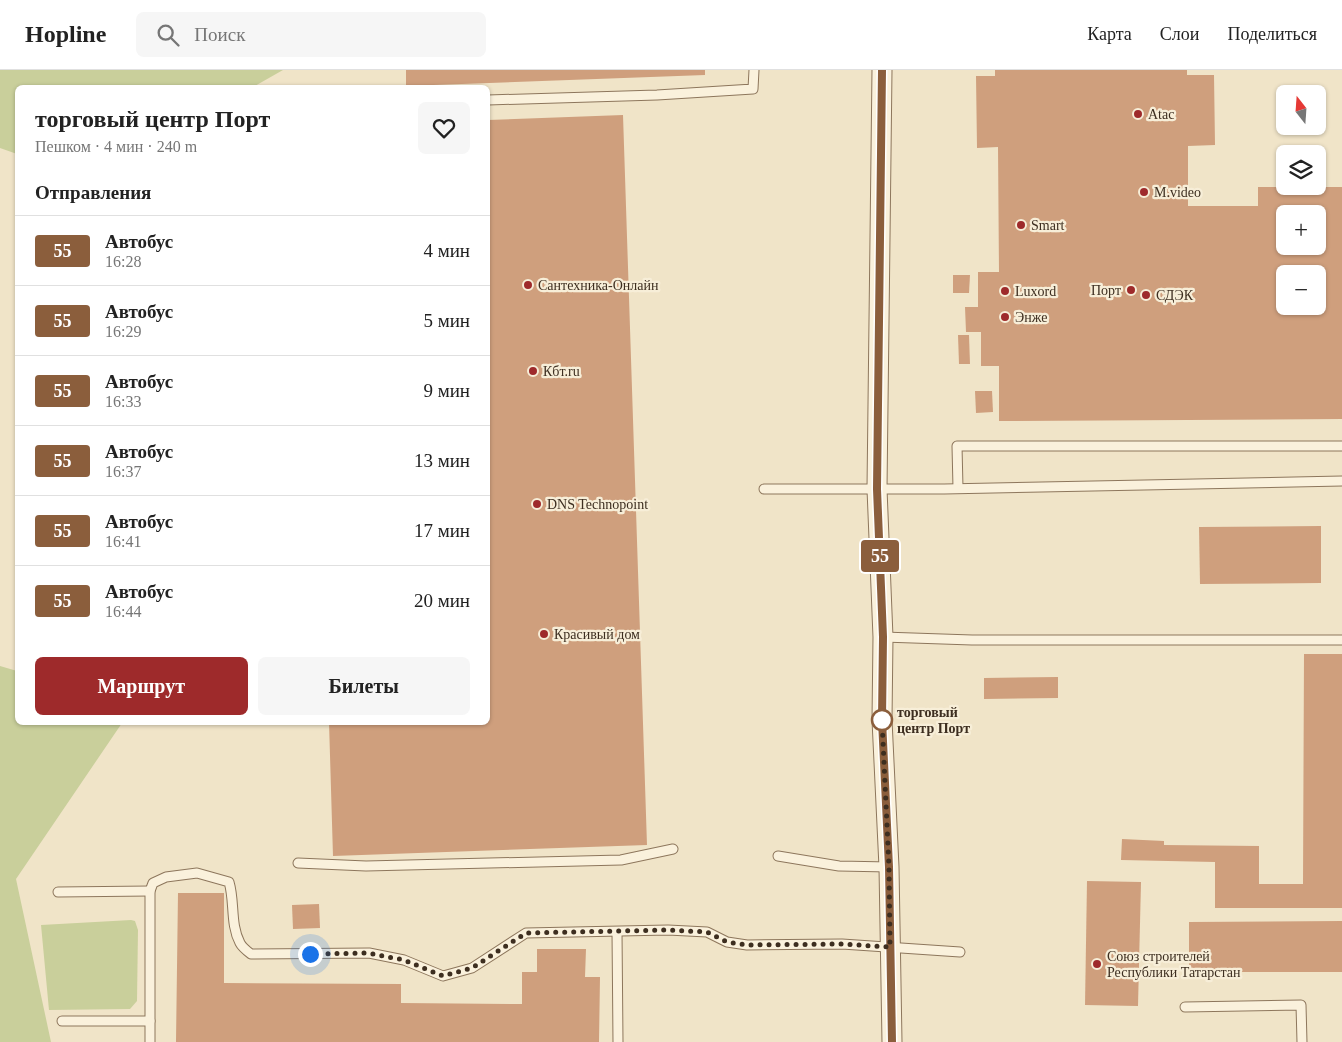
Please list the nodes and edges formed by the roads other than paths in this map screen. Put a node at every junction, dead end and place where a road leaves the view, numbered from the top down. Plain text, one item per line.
1 (754, 70) edge
2 (882, 70) edge
3 (490, 100) edge
4 (1342, 446) edge
5 (1342, 481) edge
6 (958, 488) junction
7 (764, 489) dead end
8 (877, 489) junction
9 (883, 637) junction
10 (1342, 640) edge
11 (673, 849) dead end
12 (778, 856) dead end
13 (298, 863) dead end
14 (889, 867) junction
15 (150, 890) junction
16 (58, 892) dead end
17 (617, 932) junction
18 (890, 947) junction
19 (960, 952) dead end
20 (1186, 1007) dead end
21 (62, 1021) dead end
22 (150, 1021) junction
23 (150, 1042) edge
24 (618, 1042) edge
25 (892, 1042) edge
26 (1302, 1042) edge

1 - 3 lane
2 - 8 street
4 - 6 lane
5 - 6 lane
6 - 8 lane
7 - 8 lane
8 - 9 street
9 - 10 lane
9 - 14 street
11 - 13 lane
12 - 14 lane
14 - 18 street
15 - 16 lane
15 - 17 lane
15 - 22 lane
17 - 18 lane
17 - 24 lane
18 - 19 lane
18 - 25 street
20 - 26 lane
21 - 22 lane
22 - 23 lane

